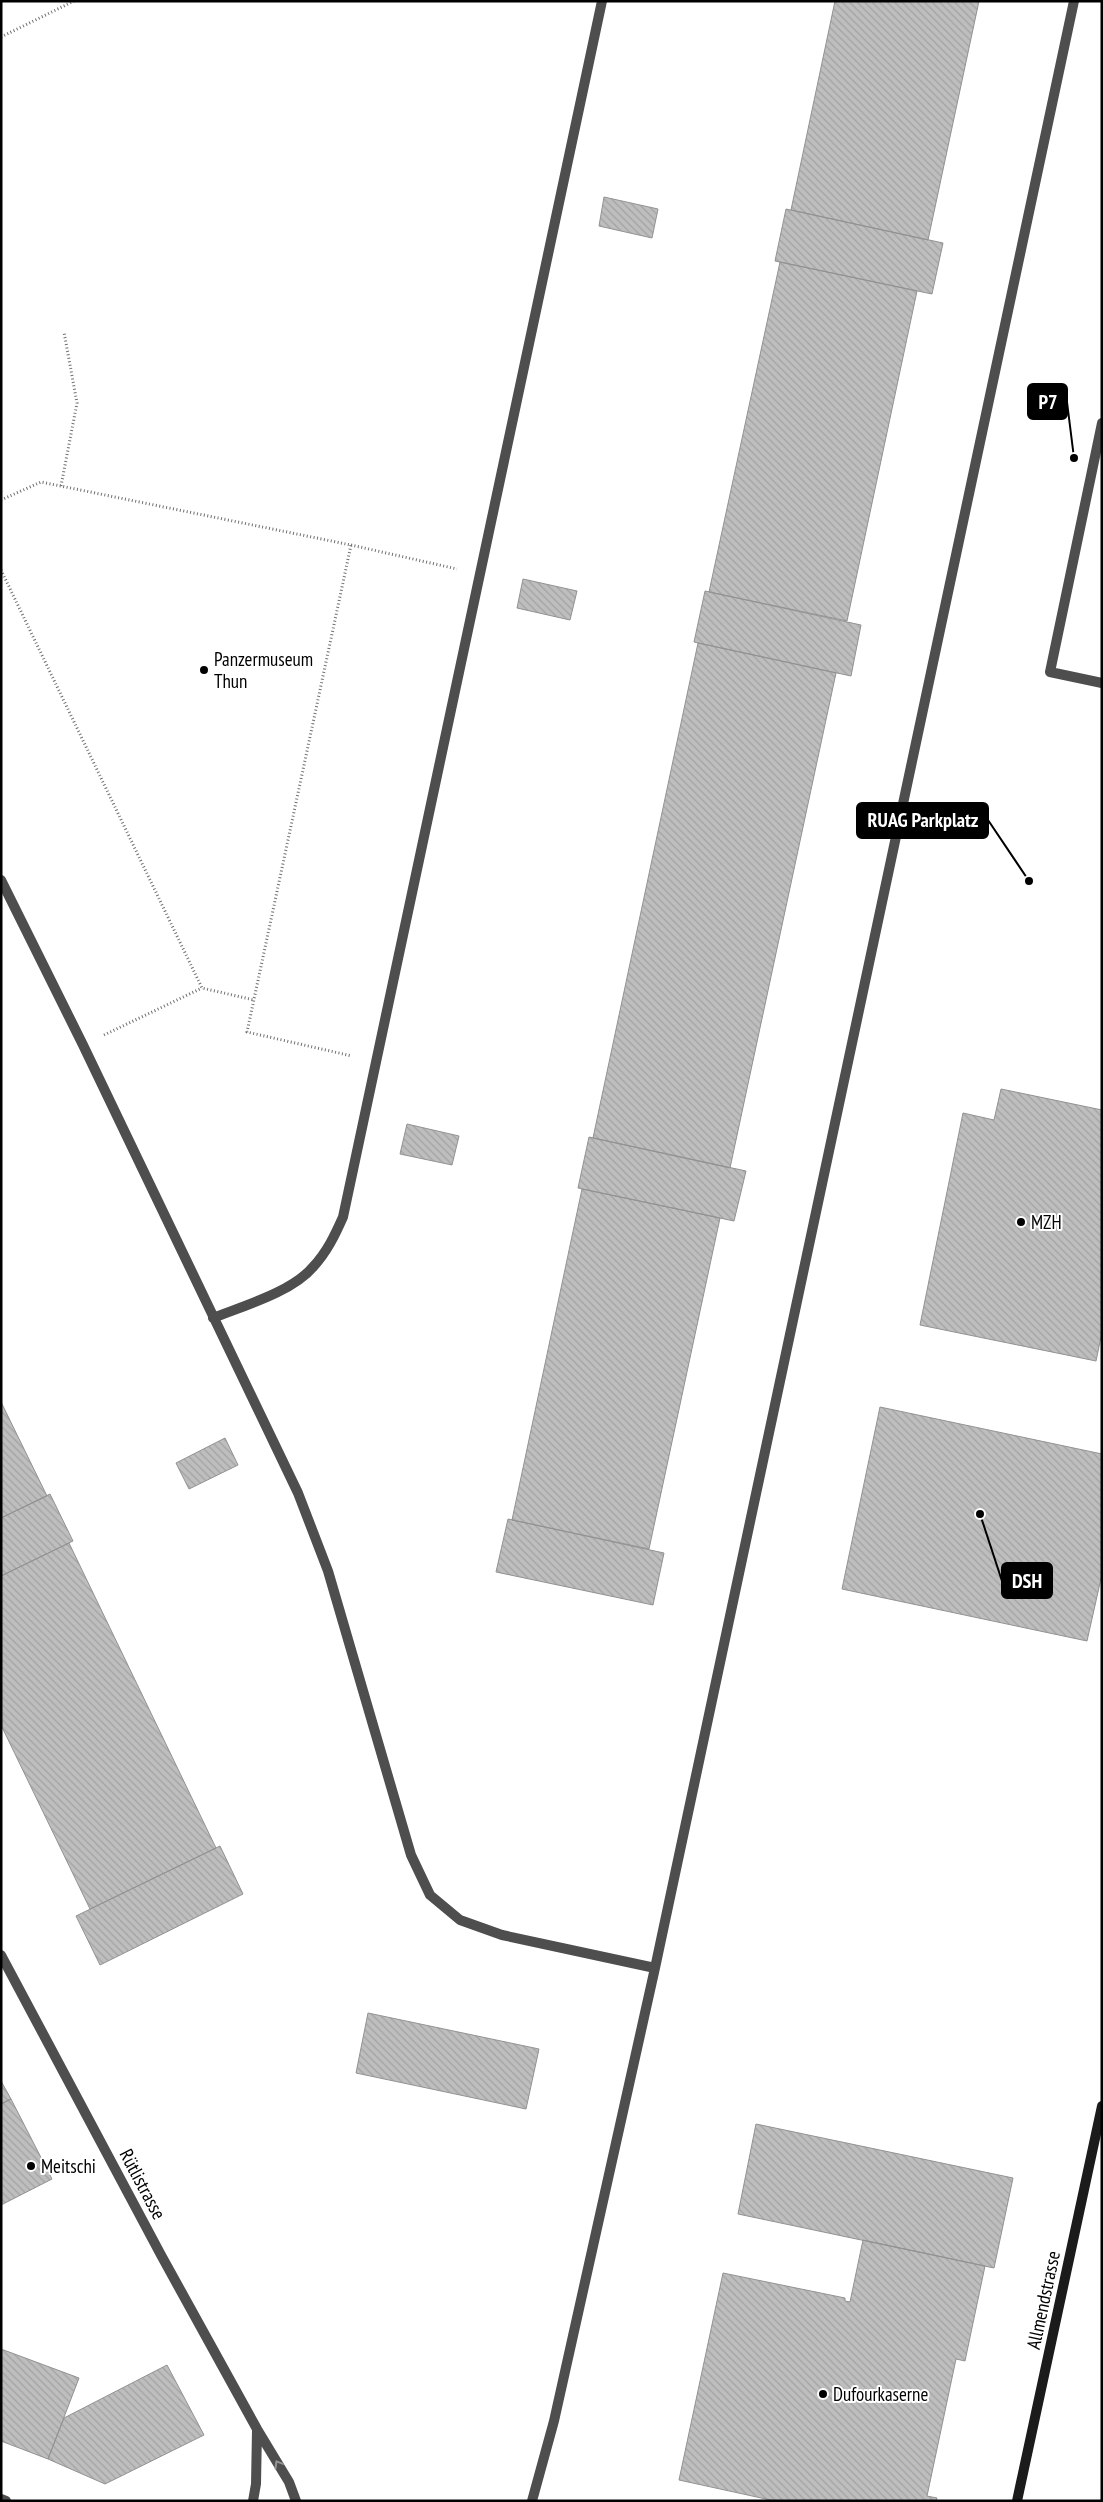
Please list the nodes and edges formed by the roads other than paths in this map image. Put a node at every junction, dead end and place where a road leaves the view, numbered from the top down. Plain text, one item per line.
1 (602, 1) edge
2 (1074, 1) edge
3 (1102, 423) edge
4 (1102, 683) edge
5 (1, 880) edge
6 (213, 1318) junction
7 (1, 1955) edge
8 (655, 1968) junction
9 (1102, 2106) edge
10 (257, 2429) junction
11 (1, 2499) edge
12 (6, 2501) edge
13 (253, 2501) edge
14 (296, 2501) edge
15 (532, 2501) edge
16 (1017, 2501) edge

1 - 6 street
2 - 8 street
3 - 4 street
5 - 6 street
6 - 8 street
7 - 10 street, Rütlistrasse
8 - 15 street
9 - 16 main road, Allmendstrasse
10 - 13 street, Rütlistrasse
14 -> 10 street, Rütlistrasse
11 - 12 street

